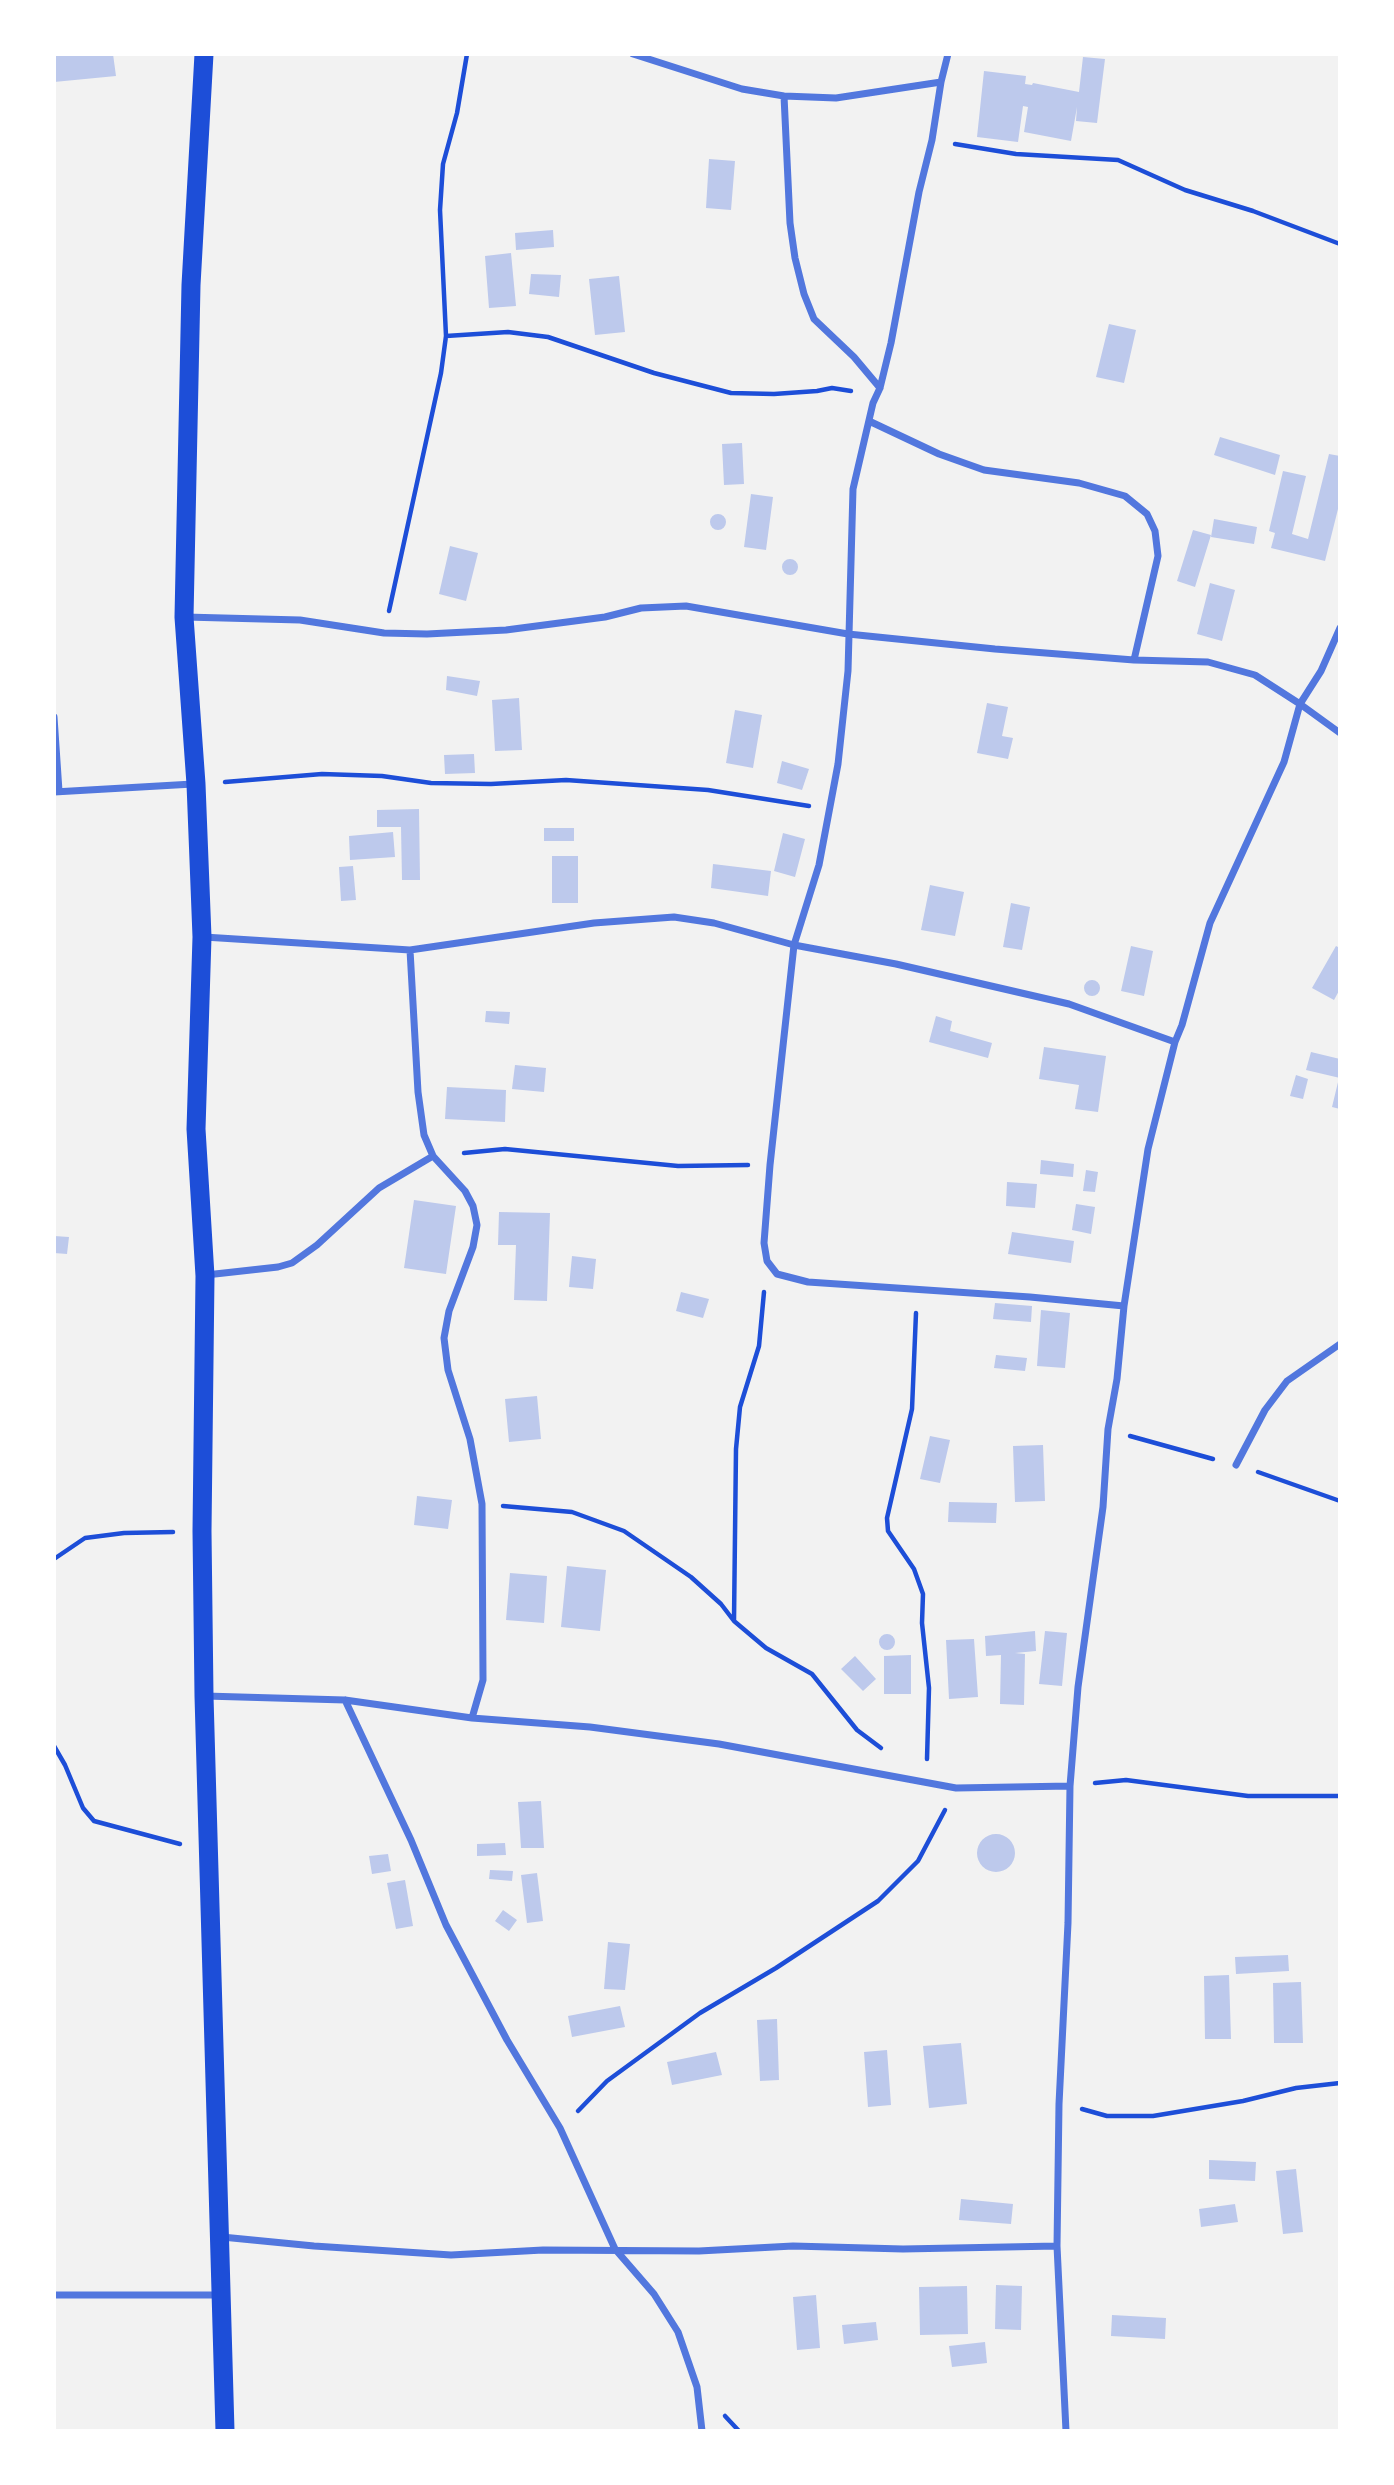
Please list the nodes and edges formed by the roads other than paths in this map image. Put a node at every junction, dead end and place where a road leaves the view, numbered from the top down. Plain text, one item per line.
1 (204, 54) edge
2 (633, 54) edge
3 (948, 54) edge
4 (941, 82) junction
5 (785, 96) junction
6 (880, 388) junction
7 (869, 421) junction
8 (184, 617) junction
9 (1340, 628) edge
10 (848, 634) junction
11 (1134, 660) junction
12 (1300, 704) junction
13 (54, 717) edge
14 (1340, 733) edge
15 (196, 784) junction
16 (57, 792) edge
17 (202, 937) junction
18 (794, 945) junction
19 (410, 950) junction
20 (1175, 1042) junction
21 (433, 1156) junction
22 (205, 1276) junction
23 (1124, 1306) junction
24 (1340, 1344) edge
25 (1236, 1465) dead end
26 (204, 1696) junction
27 (345, 1700) junction
28 (472, 1718) junction
29 (1070, 1786) junction
30 (219, 2236) junction
31 (1057, 2246) junction
32 (615, 2249) junction
33 (54, 2295) edge
34 (221, 2295) junction
35 (225, 2431) edge
36 (702, 2431) edge
37 (1066, 2431) edge

1 - 8 highway
2 - 5 street
3 - 4 street
4 - 5 street
4 - 6 street
5 - 6 street
6 - 7 street
7 - 10 street
7 - 11 street
8 - 10 street
8 - 15 highway
9 - 12 street
10 - 11 street
10 - 18 street
11 - 12 street
12 - 14 street
12 - 20 street
13 - 16 street
15 - 16 street
15 - 17 highway
17 - 19 street
17 - 22 highway
18 - 19 street
18 - 20 street
18 - 23 street
19 - 21 street
20 - 23 street
21 - 22 street
21 - 28 street
22 - 26 highway
23 - 29 street
24 - 25 street
26 - 27 street
26 - 30 highway
27 - 28 street
27 - 32 street
28 - 29 street
29 - 31 street
30 - 32 street
30 - 34 highway
31 - 32 street
31 - 37 street
32 - 36 street
33 - 34 street
34 - 35 highway

